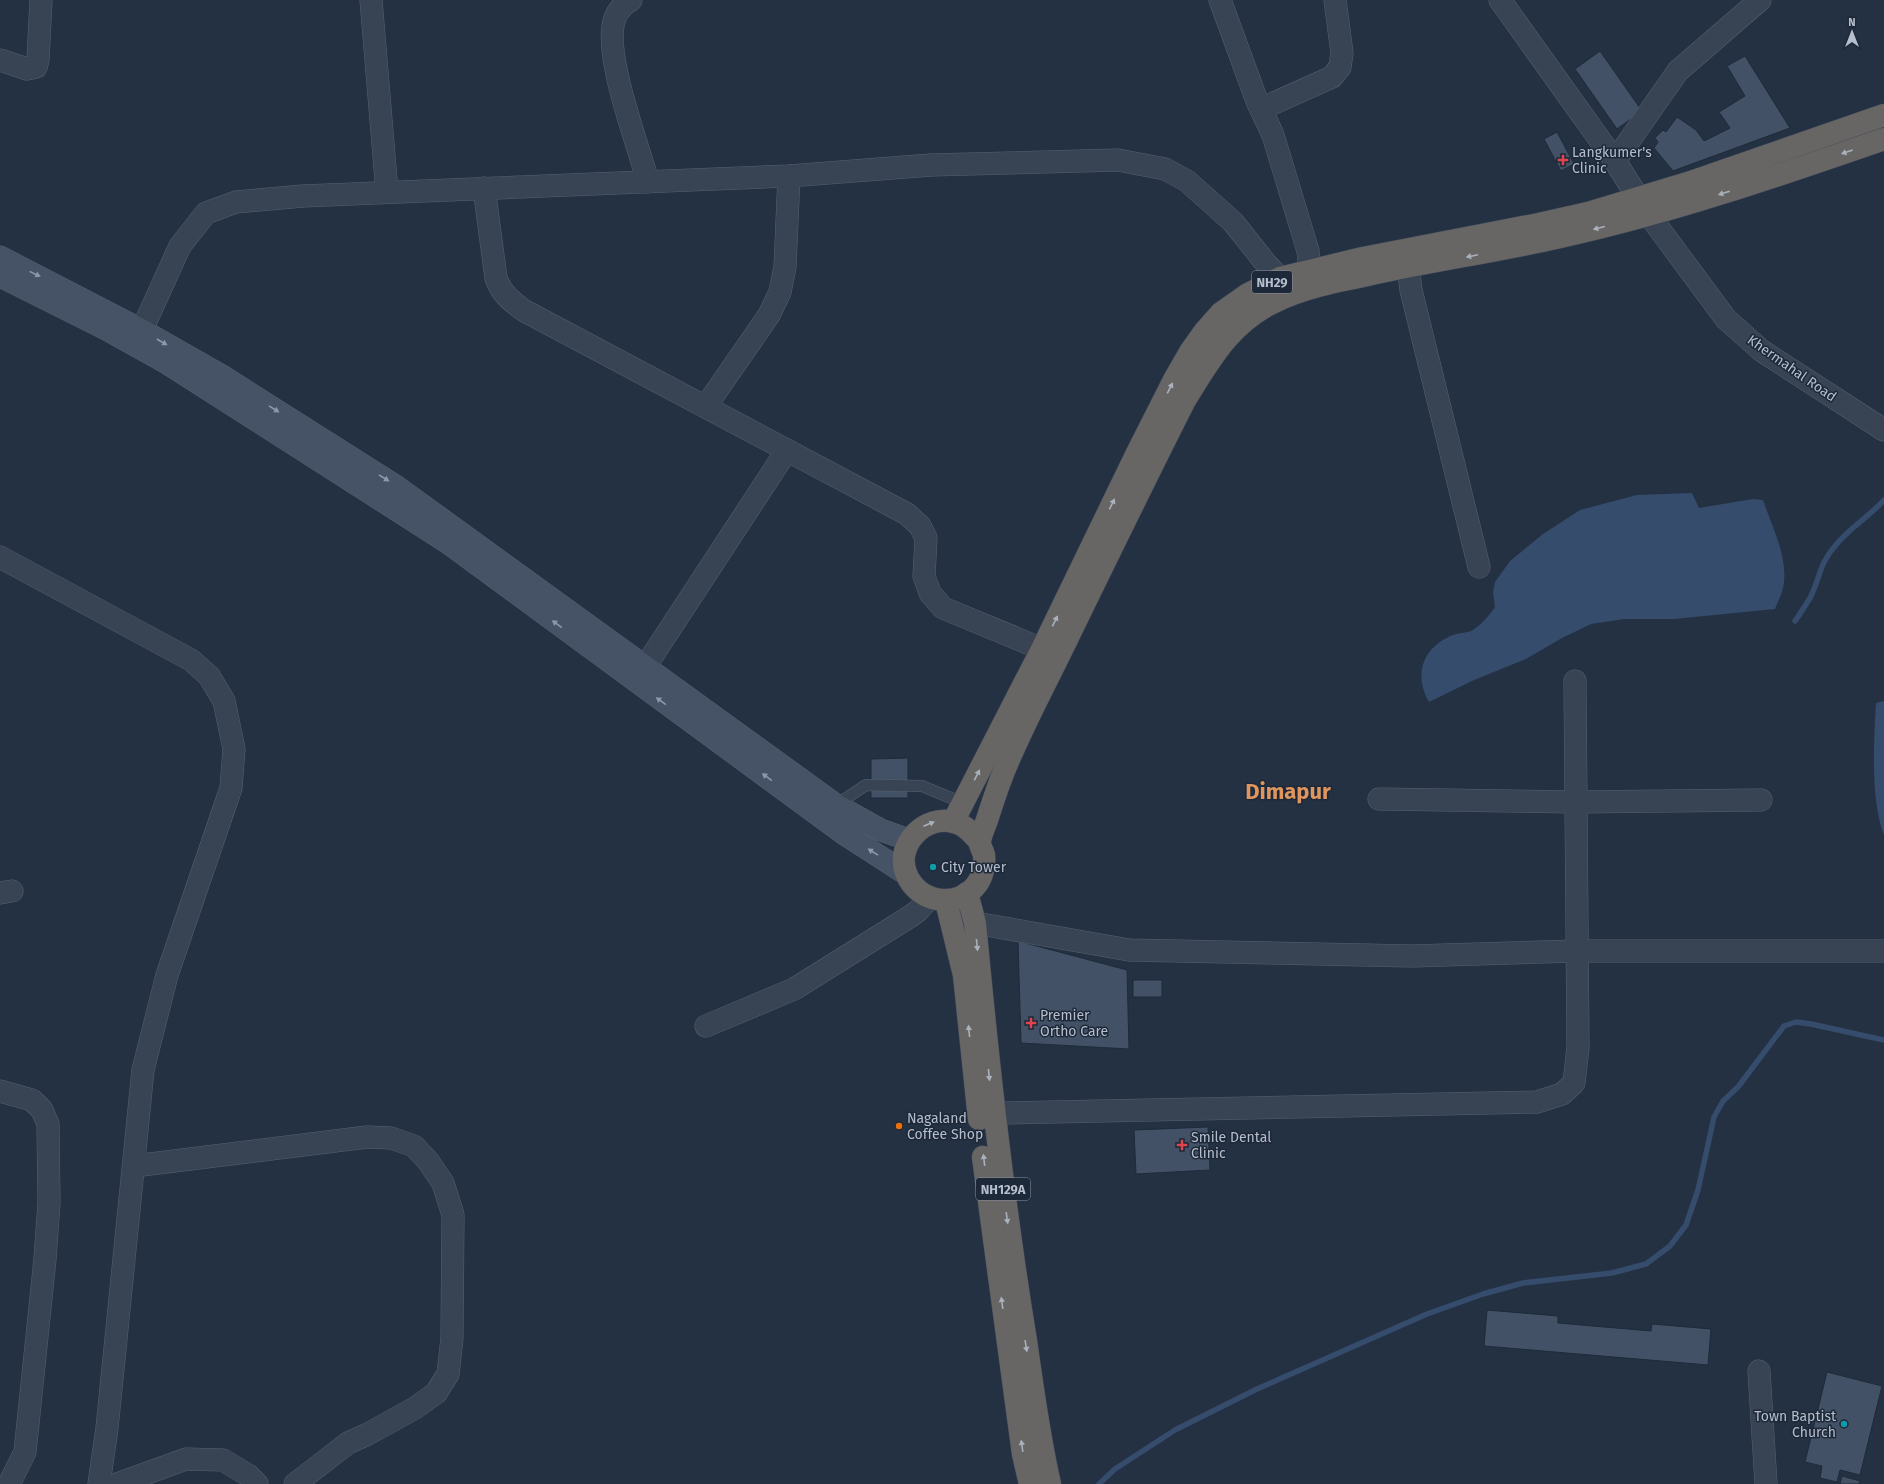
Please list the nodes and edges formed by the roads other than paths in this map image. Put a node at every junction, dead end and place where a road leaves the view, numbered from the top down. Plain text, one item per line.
1 (41, 0) edge
2 (371, 0) edge
3 (631, 0) edge
4 (1220, 0) edge
5 (1335, 0) edge
6 (1500, 0) edge
7 (1760, 0) edge
8 (0, 60) edge
9 (1261, 109) junction
10 (1884, 115) edge
11 (1884, 139) edge
12 (1615, 161) junction
13 (789, 176) junction
14 (648, 182) junction
15 (484, 188) junction
16 (387, 192) junction
17 (1643, 207) junction
18 (0, 257) edge
19 (1408, 266) junction
20 (1310, 270) junction
21 (0, 276) edge
22 (1280, 278) junction
23 (143, 330) junction
24 (706, 406) junction
25 (1884, 430) edge
26 (787, 450) junction
27 (0, 557) edge
28 (1479, 566) dead end
29 (1042, 649) junction
30 (644, 666) junction
31 (1575, 680) dead end
32 (1379, 798) dead end
33 (1761, 800) dead end
34 (1576, 802) junction
35 (836, 805) junction
36 (958, 812) junction
37 (909, 840) junction
38 (980, 842) junction
39 (906, 873) junction
40 (967, 893) junction
41 (937, 899) junction
42 (975, 923) junction
43 (1576, 951) junction
44 (1884, 951) edge
45 (706, 1026) dead end
46 (0, 1091) edge
47 (993, 1115) junction
48 (134, 1166) junction
49 (1760, 1371) dead end
50 (9, 1484) edge
51 (99, 1484) edge
52 (117, 1484) edge
53 (257, 1484) edge
54 (295, 1484) edge
55 (1030, 1484) edge
56 (1050, 1484) edge
57 (1766, 1484) edge

1 - 8 street
2 - 16 street
3 - 14 street
4 - 9 street
5 - 9 street
6 - 12 street, Khermahal Road
7 - 12 street
9 - 20 street
10 - 17 highway, NH29
11 -> 17 highway, NH29
12 - 17 street, Khermahal Road
13 - 14 street
13 - 22 street
13 - 24 street
14 - 15 street
15 - 16 street
15 - 24 street
16 - 23 street
17 -> 19 highway, NH29
17 - 20 highway, NH29
17 - 25 street, Khermahal Road
18 -> 23 main road
19 - 28 street
19 - 38 highway, NH29
20 - 22 highway, NH29
39 -> 21 main road
29 -> 22 highway, NH29
23 -> 30 main road
24 - 26 street
26 - 29 street
26 - 30 street
27 - 48 street
36 -> 29 highway, NH29
30 - 35 main road
31 - 34 street
32 - 34 street
33 - 34 street
34 - 43 street
35 - 36 lane
35 - 37 main road
37 -> 36 highway
36 - 38 highway
37 - 39 highway
38 - 40 highway, NH29
39 - 41 highway
40 - 41 highway, NH29
40 - 42 highway, NH129A
41 - 45 street
55 -> 41 highway, NH129A
42 - 43 street
42 -> 47 highway, NH129A
43 - 44 street
43 - 47 street
46 - 50 street
47 -> 56 highway, NH129A
48 - 51 street
48 - 54 street
49 - 57 street
52 - 53 street

